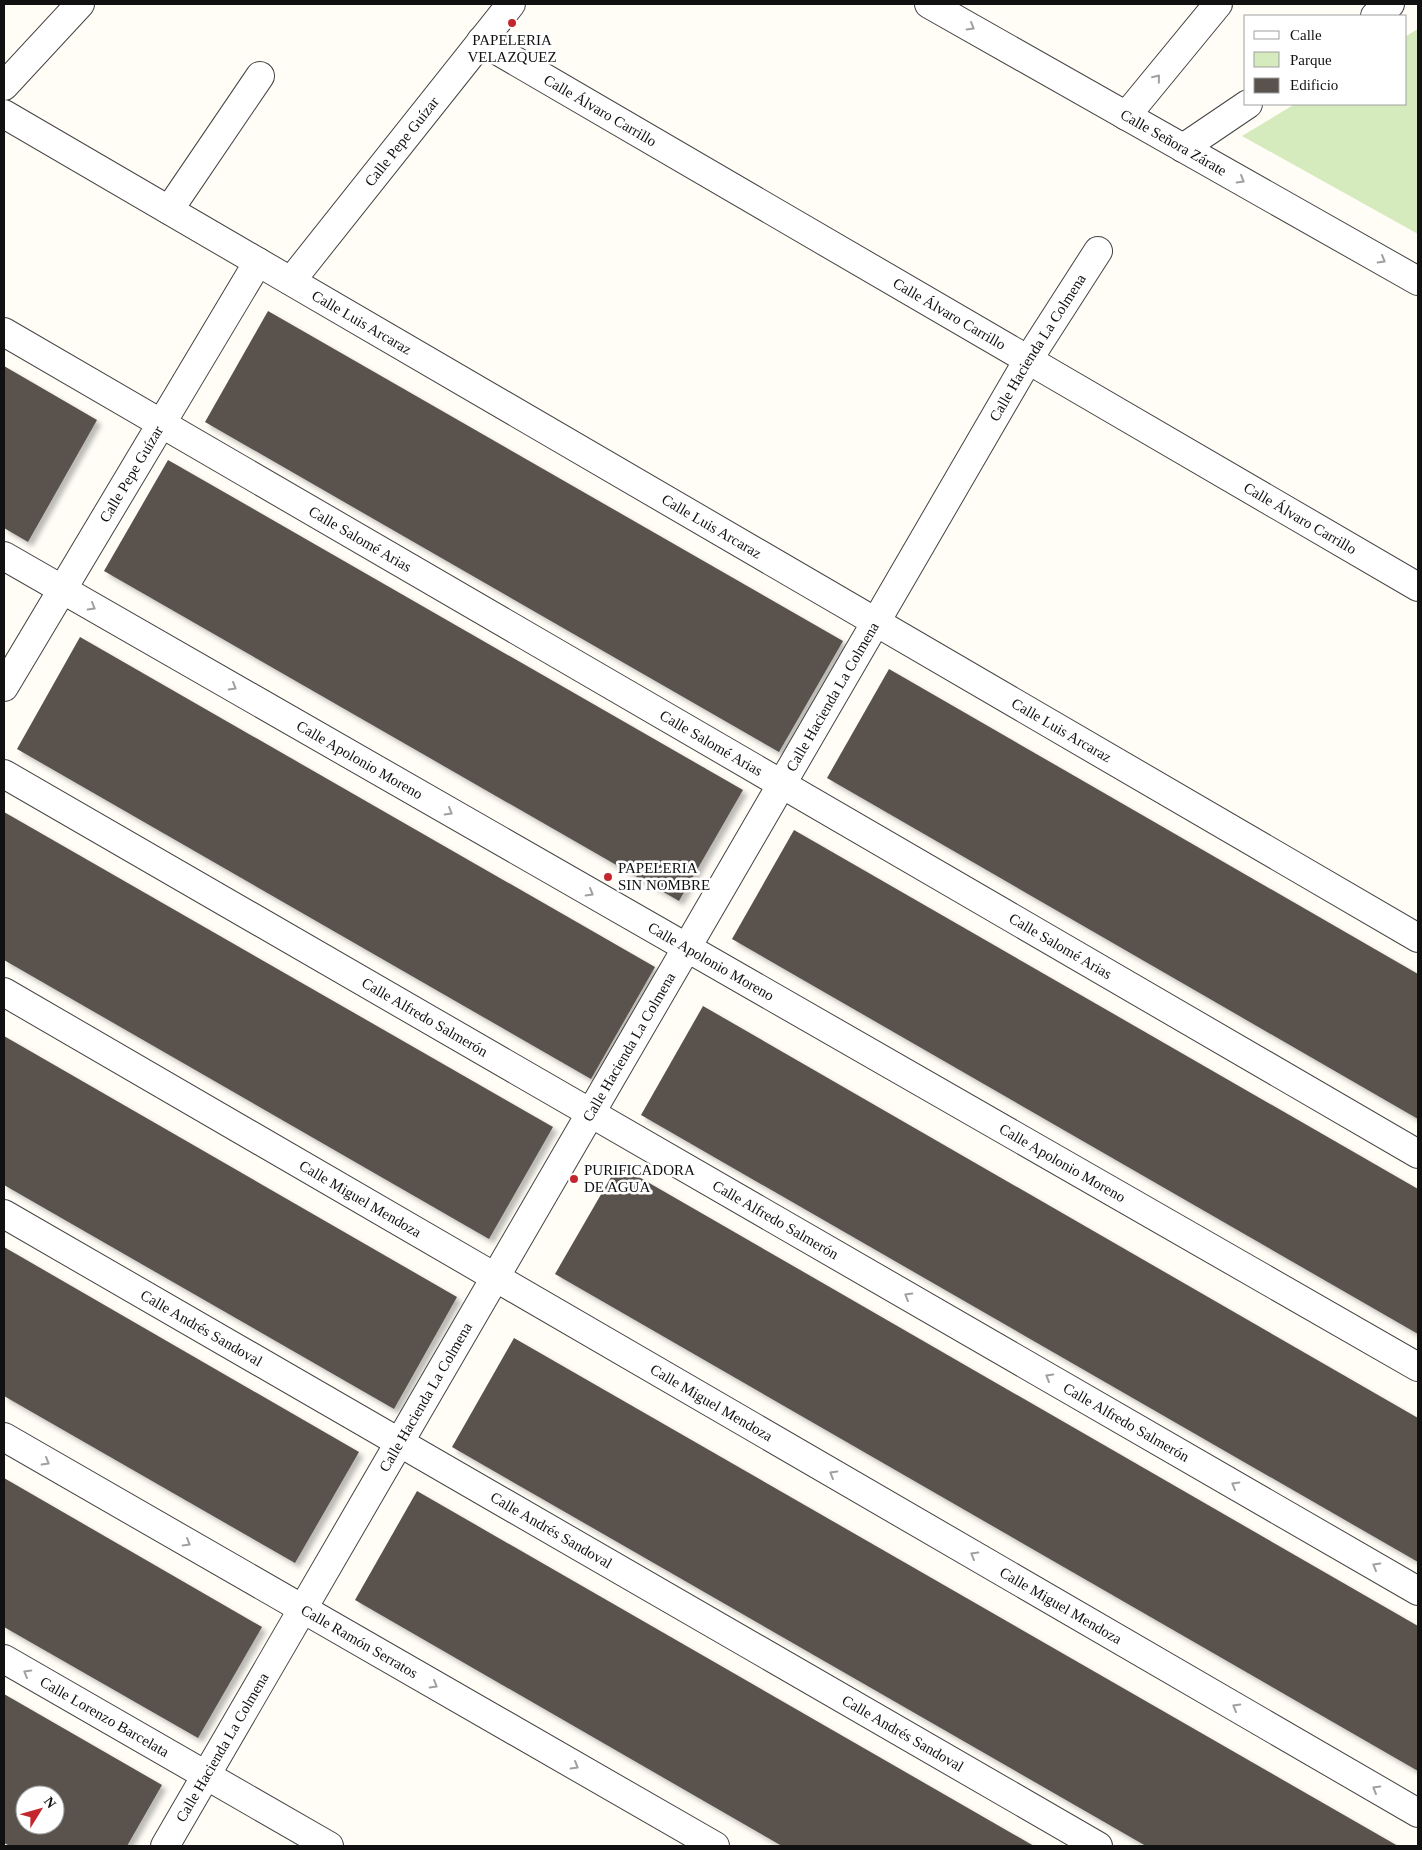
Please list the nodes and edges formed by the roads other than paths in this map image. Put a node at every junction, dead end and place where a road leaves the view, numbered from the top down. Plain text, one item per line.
1 (80, 4) edge
2 (511, 4) edge
3 (1218, 4) edge
4 (1390, 4) edge
5 (941, 6) edge
6 (1376, 15) edge
7 (481, 41) junction
8 (260, 76) dead end
9 (4, 86) edge
10 (1247, 105) edge
11 (4, 114) edge
12 (1126, 116) junction
13 (1183, 148) junction
14 (169, 210) junction
15 (1098, 251) dead end
16 (258, 262) junction
17 (1418, 280) edge
18 (291, 281) junction
19 (4, 332) edge
20 (1028, 360) junction
21 (160, 422) junction
22 (4, 556) edge
23 (1418, 587) edge
24 (62, 589) junction
25 (876, 622) junction
26 (4, 687) edge
27 (4, 774) edge
28 (782, 784) junction
29 (1418, 938) edge
30 (686, 947) junction
31 (4, 992) edge
32 (590, 1113) junction
33 (1418, 1154) edge
34 (4, 1214) edge
35 (495, 1277) junction
36 (1418, 1367) edge
37 (4, 1437) edge
38 (399, 1442) junction
39 (1418, 1591) edge
40 (302, 1609) junction
41 (4, 1659) edge
42 (206, 1776) junction
43 (1418, 1813) edge
44 (164, 1846) edge
45 (329, 1846) edge
46 (715, 1846) edge
47 (1098, 1846) edge

1 - 9 street
2 - 7 street, Calle Pepe Guízar
12 -> 3 street
4 - 6 street
5 -> 12 street, Calle Señora Zárate
7 - 18 street, Calle Pepe Guízar
7 - 20 street, Calle Álvaro Carrillo
8 - 14 street
10 - 13 street
11 - 14 street, Calle Luis Arcaraz
12 - 13 street, Calle Señora Zárate
13 -> 17 street, Calle Señora Zárate
14 - 16 street, Calle Luis Arcaraz
15 - 20 street, Calle Hacienda La Colmena
16 - 18 street, Calle Luis Arcaraz
16 - 21 street, Calle Pepe Guízar
18 - 25 street, Calle Luis Arcaraz
19 - 21 street, Calle Salomé Arias
20 - 23 street, Calle Álvaro Carrillo
20 - 25 street, Calle Hacienda La Colmena
21 - 24 street, Calle Pepe Guízar
21 - 28 street, Calle Salomé Arias
22 - 24 street, Calle Apolonio Moreno
24 - 26 street, Calle Pepe Guízar
24 -> 30 street, Calle Apolonio Moreno
25 - 28 street, Calle Hacienda La Colmena
25 - 29 street, Calle Luis Arcaraz
27 - 32 street, Calle Alfredo Salmerón
28 - 30 street, Calle Hacienda La Colmena
28 - 33 street, Calle Salomé Arias
30 - 32 street, Calle Hacienda La Colmena
30 - 36 street, Calle Apolonio Moreno
31 - 35 street, Calle Miguel Mendoza
32 - 35 street, Calle Hacienda La Colmena
39 -> 32 street, Calle Alfredo Salmerón
34 - 38 street, Calle Andrés Sandoval
35 - 38 street, Calle Hacienda La Colmena
43 -> 35 street, Calle Miguel Mendoza
37 -> 40 street, Calle Ramón Serratos
38 - 40 street, Calle Hacienda La Colmena
38 - 47 street, Calle Andrés Sandoval
40 - 42 street, Calle Hacienda La Colmena
40 -> 46 street, Calle Ramón Serratos
42 -> 41 street, Calle Lorenzo Barcelata
42 - 44 street, Calle Hacienda La Colmena
42 - 45 street, Calle Lorenzo Barcelata

